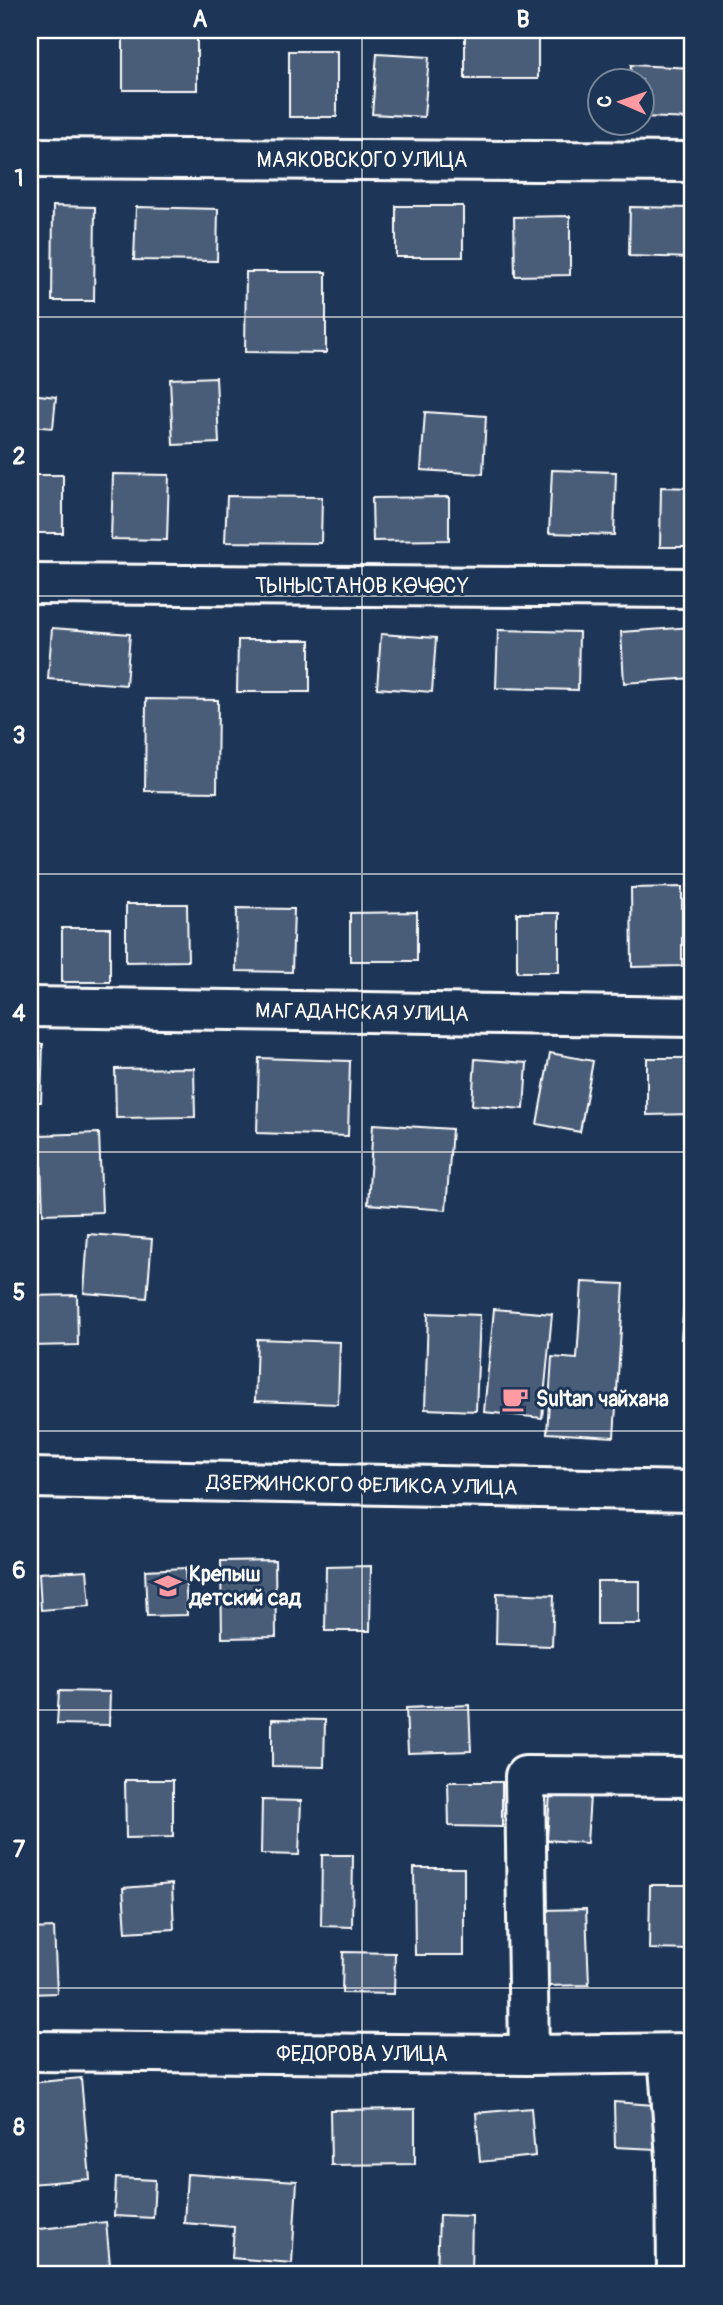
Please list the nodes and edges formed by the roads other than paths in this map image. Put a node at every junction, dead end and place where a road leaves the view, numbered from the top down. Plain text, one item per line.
1 (30, 158) edge
2 (693, 162) edge
3 (30, 584) edge
4 (693, 588) edge
5 (30, 1007) edge
6 (693, 1017) edge
7 (30, 1478) edge
8 (693, 1491) edge
9 (693, 1777) edge
10 (30, 2051) edge
11 (681, 2054) edge
12 (530, 2055) junction
13 (677, 2275) edge

1 - 2 street, МАЯКОВСКОГО УЛИЦА
3 - 4 street, ТЫНЫСТАНОВ КӨЧӨСҮ
5 - 6 street, МАГАДАНСКАЯ УЛИЦА
7 - 8 street, ДЗЕРЖИНСКОГО ФЕЛИКСА УЛИЦА
9 - 12 street
10 - 12 street, ФЕДОРОВА УЛИЦА
11 - 12 street, ФЕДОРОВА УЛИЦА
11 - 13 street

